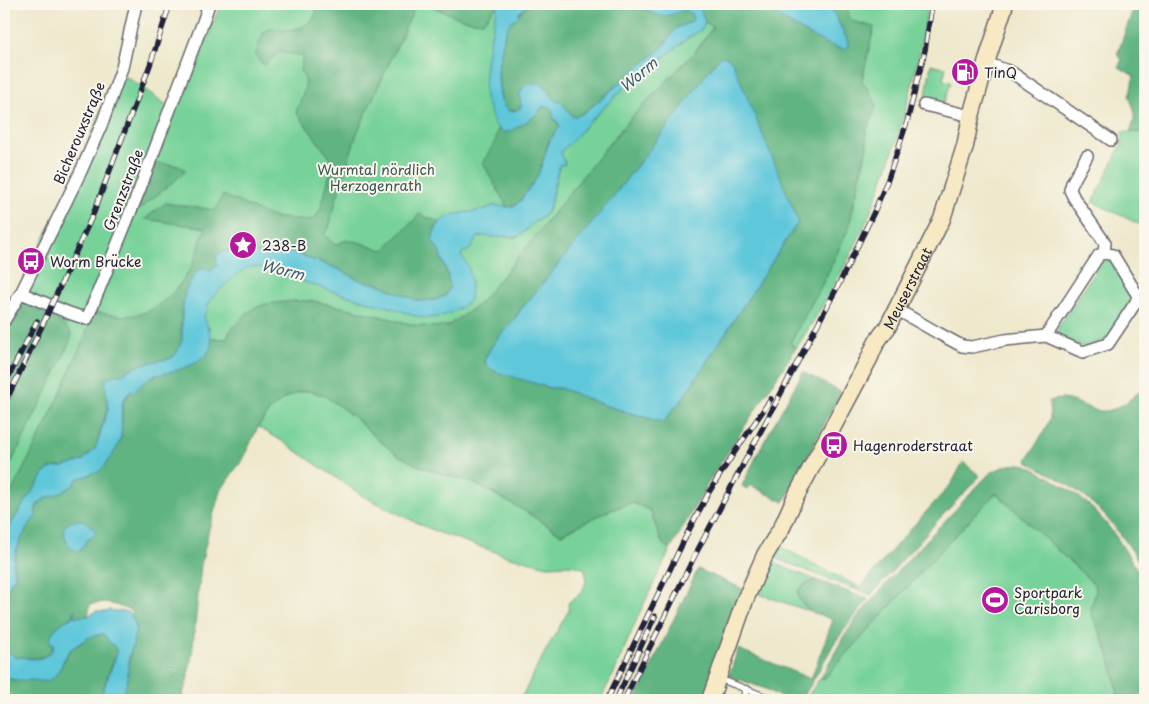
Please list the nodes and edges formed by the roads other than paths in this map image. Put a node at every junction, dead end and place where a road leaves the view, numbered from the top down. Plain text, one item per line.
1 (136, 4) edge
2 (209, 4) edge
3 (1005, 4) edge
4 (986, 62) junction
5 (924, 105) dead end
6 (972, 116) junction
7 (1111, 140) dead end
8 (1087, 156) dead end
9 (1104, 252) junction
10 (22, 293) junction
11 (896, 309) junction
12 (4, 321) edge
13 (1046, 336) junction
14 (718, 678) junction
15 (746, 689) junction
16 (710, 700) edge
17 (742, 700) edge
18 (774, 700) edge

1 - 10 street, Bicherouxstraße
2 - 10 street, Grenzstraße
3 - 4 street, Meuserstraat
4 - 6 street, Meuserstraat
4 - 7 street
5 - 6 street
6 - 11 street, Meuserstraat
8 - 9 street
9 - 13 street
9 - 13 street
10 - 12 street
11 - 13 street
11 - 14 street, Meuserstraat
14 - 15 lane
14 - 16 street, Meuserstraat
15 - 17 lane
15 - 18 lane

